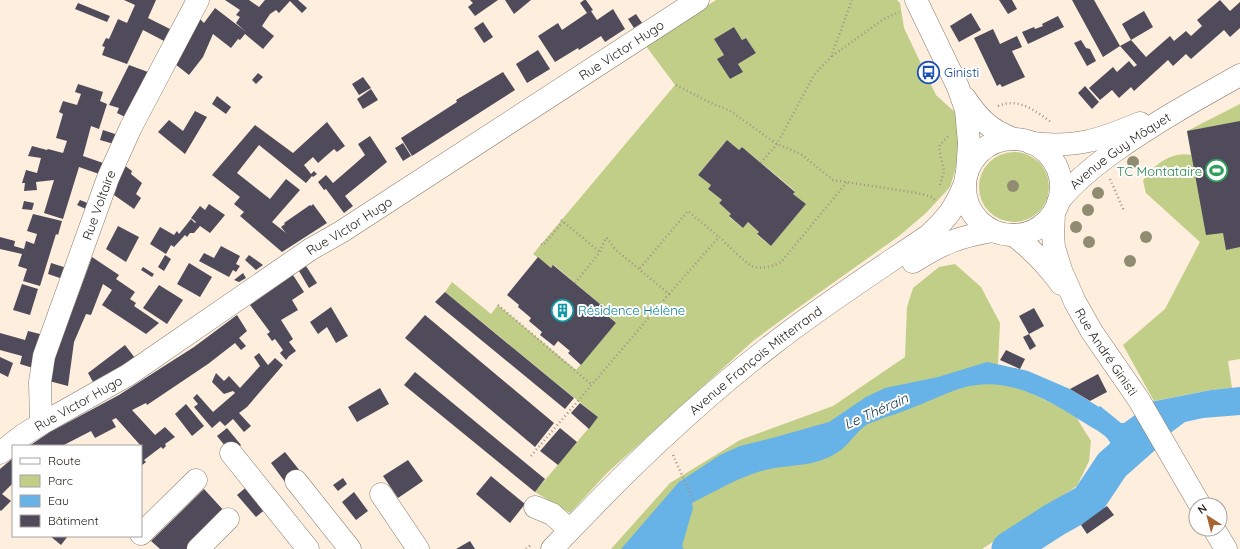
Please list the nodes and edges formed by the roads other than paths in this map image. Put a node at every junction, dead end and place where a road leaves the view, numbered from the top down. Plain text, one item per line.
1 (198, 0) edge
2 (698, 0) edge
3 (909, 6) edge
4 (1240, 75) edge
5 (958, 87) junction
6 (1187, 104) junction
7 (1023, 141) junction
8 (966, 178) junction
9 (1056, 208) junction
10 (1003, 233) junction
11 (1075, 302) junction
12 (41, 424) junction
13 (0, 453) edge
14 (231, 453) dead end
15 (196, 480) dead end
16 (296, 481) dead end
17 (381, 494) dead end
18 (1195, 497) edge
19 (535, 507) dead end
20 (267, 518) dead end
21 (228, 519) dead end
22 (142, 533) edge
23 (138, 537) edge
24 (1219, 537) edge
25 (571, 539) edge
26 (148, 549) edge
27 (198, 549) edge
28 (294, 549) edge
29 (308, 549) edge
30 (350, 549) edge
31 (418, 549) edge
32 (552, 549) edge
33 (1226, 549) edge

1 - 12 street, Rue Voltaire
2 - 12 street, Rue Victor Hugo
3 - 5 street
4 - 6 street, Avenue Guy Môquet
5 - 7 street
5 - 8 street
6 - 7 street, Avenue Guy Môquet
6 - 9 street, Avenue Guy Môquet
7 - 8 street
7 - 9 street
8 - 10 street
8 - 25 street, Avenue François Mitterrand
9 - 10 street
9 - 11 street, Rue André Ginisti
10 - 11 street, Rue André Ginisti
10 - 25 street, Avenue François Mitterrand
11 - 18 street, Rue André Ginisti
12 - 13 street, Rue Victor Hugo
14 - 29 street
15 - 22 street
16 - 30 street
17 - 31 street
19 - 25 street
20 - 28 street
21 - 27 street
23 - 26 street
24 - 33 street
25 - 32 street, Avenue François Mitterrand

